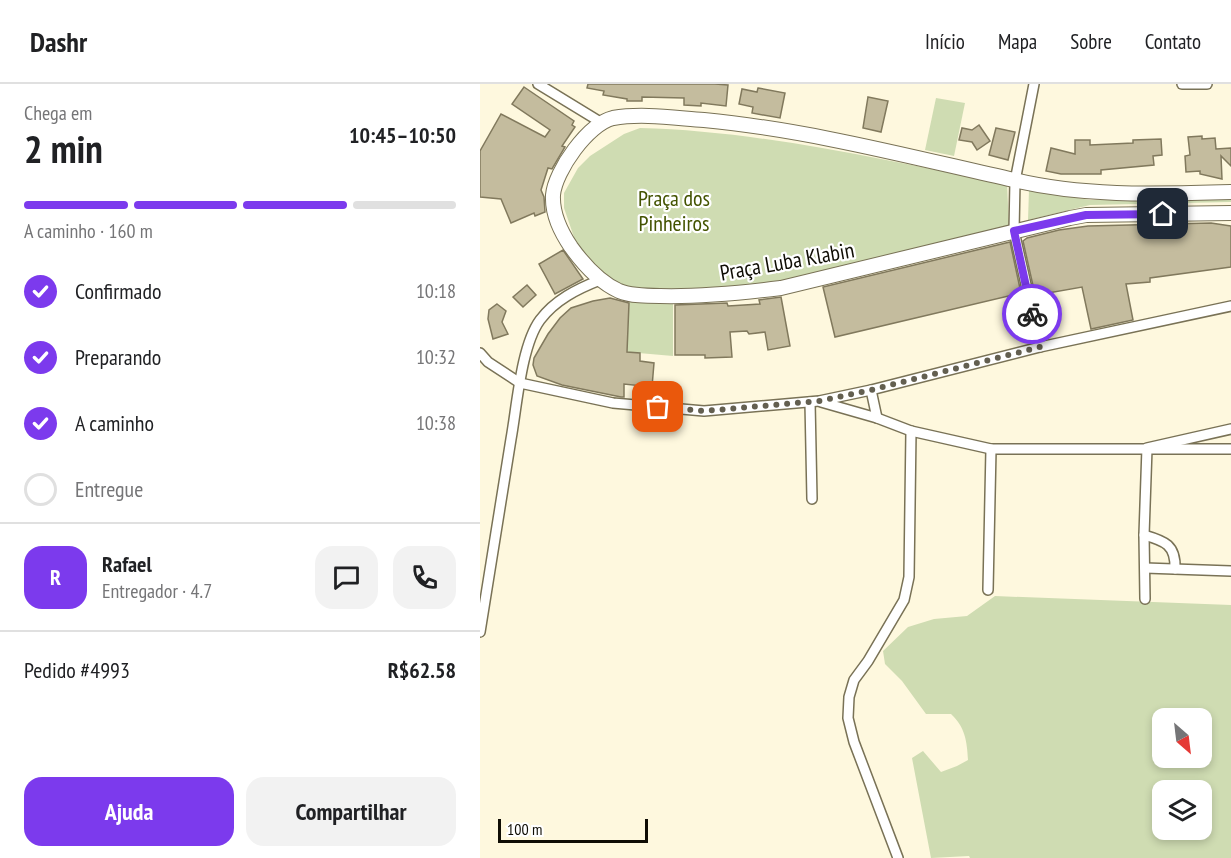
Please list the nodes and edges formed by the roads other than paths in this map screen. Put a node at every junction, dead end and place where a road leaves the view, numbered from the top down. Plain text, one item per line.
1 (538, 84) edge
2 (1034, 84) edge
3 (1182, 84) edge
4 (1207, 84) edge
5 (602, 123) junction
6 (1015, 181) junction
7 (1231, 192) edge
8 (1231, 213) edge
9 (1014, 231) junction
10 (600, 280) junction
11 (1231, 306) edge
12 (1040, 347) junction
13 (480, 353) edge
14 (520, 383) junction
15 (871, 390) junction
16 (814, 401) junction
17 (877, 418) junction
18 (1231, 429) edge
19 (911, 431) junction
20 (1147, 448) junction
21 (991, 449) junction
22 (1231, 449) edge
23 (812, 499) dead end
24 (1144, 535) junction
25 (1145, 568) junction
26 (1175, 569) junction
27 (1231, 571) edge
28 (988, 590) dead end
29 (1145, 599) dead end
30 (482, 602) edge
31 (480, 632) edge
32 (898, 858) edge

1 - 5 street
2 - 6 street
3 - 4 street
5 - 6 main road
5 - 10 main road, Praça Luba Klabin
6 - 7 main road
6 - 9 street
8 - 9 main road, Praça Luba Klabin
9 - 10 main road, Praça Luba Klabin
9 - 12 street
10 - 14 street
11 - 12 street
12 - 15 street
13 - 14 street
14 - 16 street
14 - 30 street
15 - 16 street
15 - 17 street
16 - 17 street
16 - 23 street
17 - 19 street
18 - 20 street
19 - 21 street
19 - 32 street
20 - 21 street
20 - 22 street
20 - 24 street
21 - 28 street
24 - 25 street
24 - 26 street
25 - 26 street
25 - 29 street
26 - 27 street
30 - 31 street

